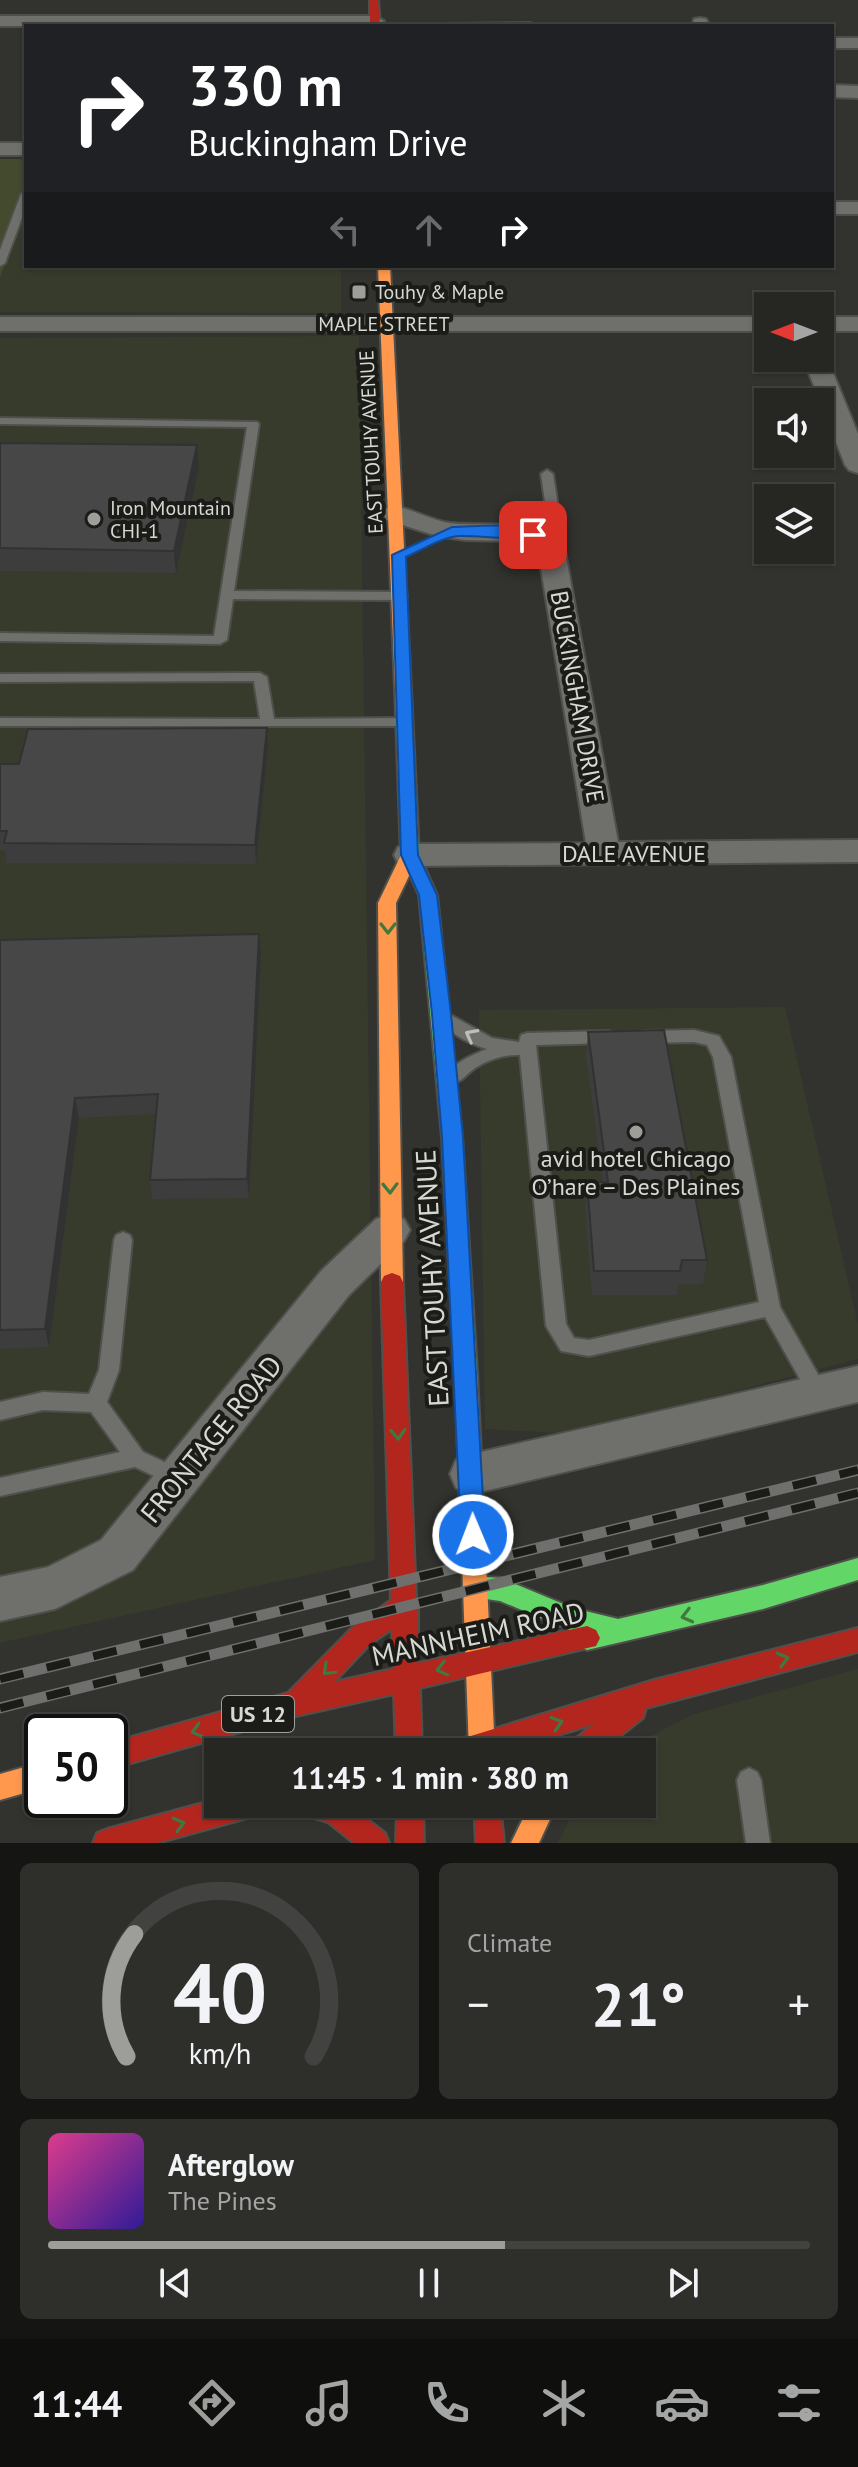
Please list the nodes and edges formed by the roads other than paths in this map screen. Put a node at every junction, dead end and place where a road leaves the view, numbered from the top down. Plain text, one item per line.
1 (374, 0) edge
2 (0, 21) edge
3 (318, 23) edge
4 (375, 23) edge
5 (250, 24) edge
6 (834, 43) edge
7 (858, 43) edge
8 (834, 91) edge
9 (858, 92) edge
10 (0, 149) edge
11 (24, 149) edge
12 (24, 199) edge
13 (834, 208) edge
14 (858, 208) edge
15 (0, 263) edge
16 (384, 268) edge
17 (0, 324) edge
18 (386, 324) junction
19 (754, 324) edge
20 (834, 324) edge
21 (858, 324) edge
22 (821, 372) edge
23 (0, 421) edge
24 (858, 465) edge
25 (547, 474) dead end
26 (396, 514) junction
27 (452, 532) junction
28 (542, 540) junction
29 (399, 555) junction
30 (227, 595) junction
31 (400, 596) junction
32 (0, 637) edge
33 (0, 678) edge
34 (0, 722) edge
35 (405, 722) junction
36 (268, 723) junction
37 (858, 851) edge
38 (604, 854) junction
39 (410, 855) junction
40 (442, 1014) junction
41 (503, 1049) junction
42 (528, 1049) junction
43 (448, 1086) junction
44 (390, 1230) junction
45 (123, 1240) dead end
46 (770, 1308) junction
47 (838, 1388) edge
48 (96, 1403) junction
49 (0, 1411) edge
50 (136, 1458) junction
51 (472, 1474) junction
52 (178, 1479) junction
53 (0, 1487) edge
54 (858, 1569) edge
55 (474, 1588) junction
56 (0, 1599) edge
57 (406, 1604) junction
58 (627, 1630) junction
59 (858, 1640) edge
60 (476, 1662) junction
61 (408, 1677) junction
62 (654, 1693) junction
63 (296, 1703) junction
64 (409, 1738) edge
65 (481, 1738) edge
66 (516, 1738) edge
67 (597, 1738) edge
68 (128, 1751) edge
69 (24, 1780) edge
70 (749, 1780) dead end
71 (0, 1787) edge
72 (204, 1817) edge
73 (344, 1818) edge
74 (410, 1818) edge
75 (488, 1818) edge
76 (537, 1818) edge
77 (107, 1843) edge
78 (375, 1843) edge
79 (410, 1843) edge
80 (490, 1843) edge
81 (525, 1843) edge
82 (758, 1843) edge

1 - 4 main road
2 - 5 street
3 - 4 street
3 - 5 street
6 - 7 street
8 - 9 street
10 - 11 street
12 - 15 lane
13 - 14 street
16 - 18 main road, EAST TOUHY AVENUE
17 - 18 street, MAPLE STREET
18 - 19 street, MAPLE STREET
18 - 26 main road, EAST TOUHY AVENUE
20 - 21 street
22 - 24 street
23 - 30 lane
25 - 28 lane
26 - 27 street
26 - 29 main road, EAST TOUHY AVENUE
27 - 28 street
27 - 29 street
28 - 38 street, BUCKINGHAM DRIVE
29 - 31 main road, EAST TOUHY AVENUE
30 - 31 lane
30 - 32 lane
31 - 35 main road, EAST TOUHY AVENUE
33 - 36 lane
34 - 36 lane
35 - 36 lane
35 - 39 main road, EAST TOUHY AVENUE
37 - 38 street, DALE AVENUE
38 - 39 street, DALE AVENUE
39 - 40 main road, EAST TOUHY AVENUE
39 -> 44 main road, EAST TOUHY AVENUE
41 -> 40 lane
40 - 43 main road, EAST TOUHY AVENUE
41 - 42 lane
41 - 43 lane
42 - 46 lane
42 - 46 lane
43 - 51 main road, EAST TOUHY AVENUE
44 - 52 street, FRONTAGE ROAD
44 -> 57 main road, EAST TOUHY AVENUE
45 - 48 lane
46 - 47 lane
47 - 51 street
48 - 49 lane
48 - 50 lane
50 - 52 lane
50 - 53 lane
51 - 55 main road, EAST TOUHY AVENUE
52 - 56 street, FRONTAGE ROAD
54 -> 58 main road, MANNHEIM ROAD / US 12
55 - 58 main road
55 - 60 main road, EAST TOUHY AVENUE
57 - 61 main road, EAST TOUHY AVENUE
57 -> 63 main road
58 - 60 main road, MANNHEIM ROAD / US 12
62 -> 59 main road
60 -> 61 main road, MANNHEIM ROAD / US 12
60 - 65 main road, EAST TOUHY AVENUE
61 - 63 main road, MANNHEIM ROAD / US 12
61 - 64 main road, EAST TOUHY AVENUE
66 -> 62 main road
62 - 67 main road
63 -> 68 main road, MANNHEIM ROAD / US 12
69 - 71 main road
70 - 82 lane
77 -> 72 main road
73 - 78 main road
74 - 79 main road
75 - 80 main road
76 - 81 main road

